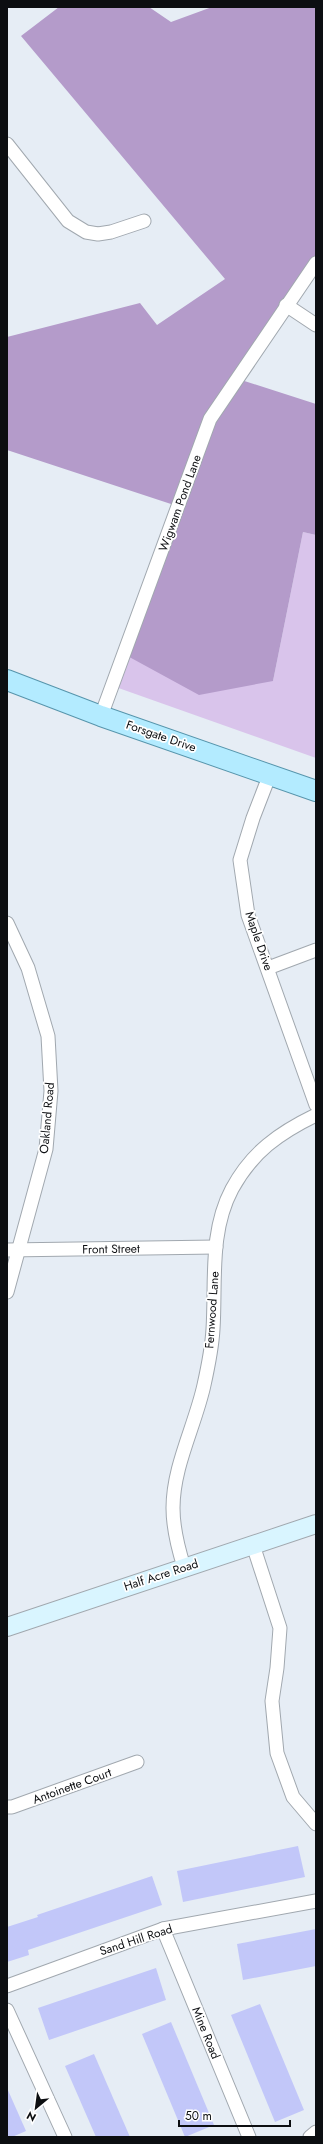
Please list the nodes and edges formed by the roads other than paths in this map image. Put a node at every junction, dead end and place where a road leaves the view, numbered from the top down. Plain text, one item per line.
1 (7, 144) edge
2 (144, 221) dead end
3 (316, 263) edge
4 (286, 305) junction
5 (316, 325) edge
6 (7, 680) edge
7 (101, 716) junction
8 (270, 774) junction
9 (316, 790) edge
10 (7, 922) edge
11 (316, 950) edge
12 (268, 968) junction
13 (316, 1106) edge
14 (316, 1115) edge
15 (216, 1247) junction
16 (13, 1250) edge
17 (7, 1292) edge
18 (316, 1524) edge
19 (253, 1545) junction
20 (184, 1567) junction
21 (7, 1627) edge
22 (137, 1762) dead end
23 (7, 1807) edge
24 (316, 1824) edge
25 (316, 1901) edge
26 (163, 1929) junction
27 (7, 1986) edge
28 (7, 2010) edge
29 (316, 2132) edge
30 (65, 2137) edge
31 (249, 2137) edge
32 (310, 2137) edge

1 - 2 street
3 - 4 street, Wigwam Pond Lane
4 - 5 street
4 - 7 street, Wigwam Pond Lane
6 - 7 main road, Forsgate Drive
7 - 8 main road, Forsgate Drive
8 - 9 main road, Forsgate Drive
8 - 12 street, Maple Drive
10 - 16 street, Oakland Road
11 - 12 street
12 - 13 street, Maple Drive
14 - 15 street, Fernwood Lane
15 - 16 street, Front Street
15 - 20 street, Fernwood Lane
16 - 17 street, Oakland Road
18 - 19 street, Half Acre Road
19 - 20 street, Half Acre Road
19 - 24 street
20 - 21 street, Half Acre Road
22 - 23 street, Antoinette Court
25 - 26 street, Sand Hill Road
26 - 27 street, Sand Hill Road
26 - 31 street, Mine Road
28 - 30 street
29 - 32 street

